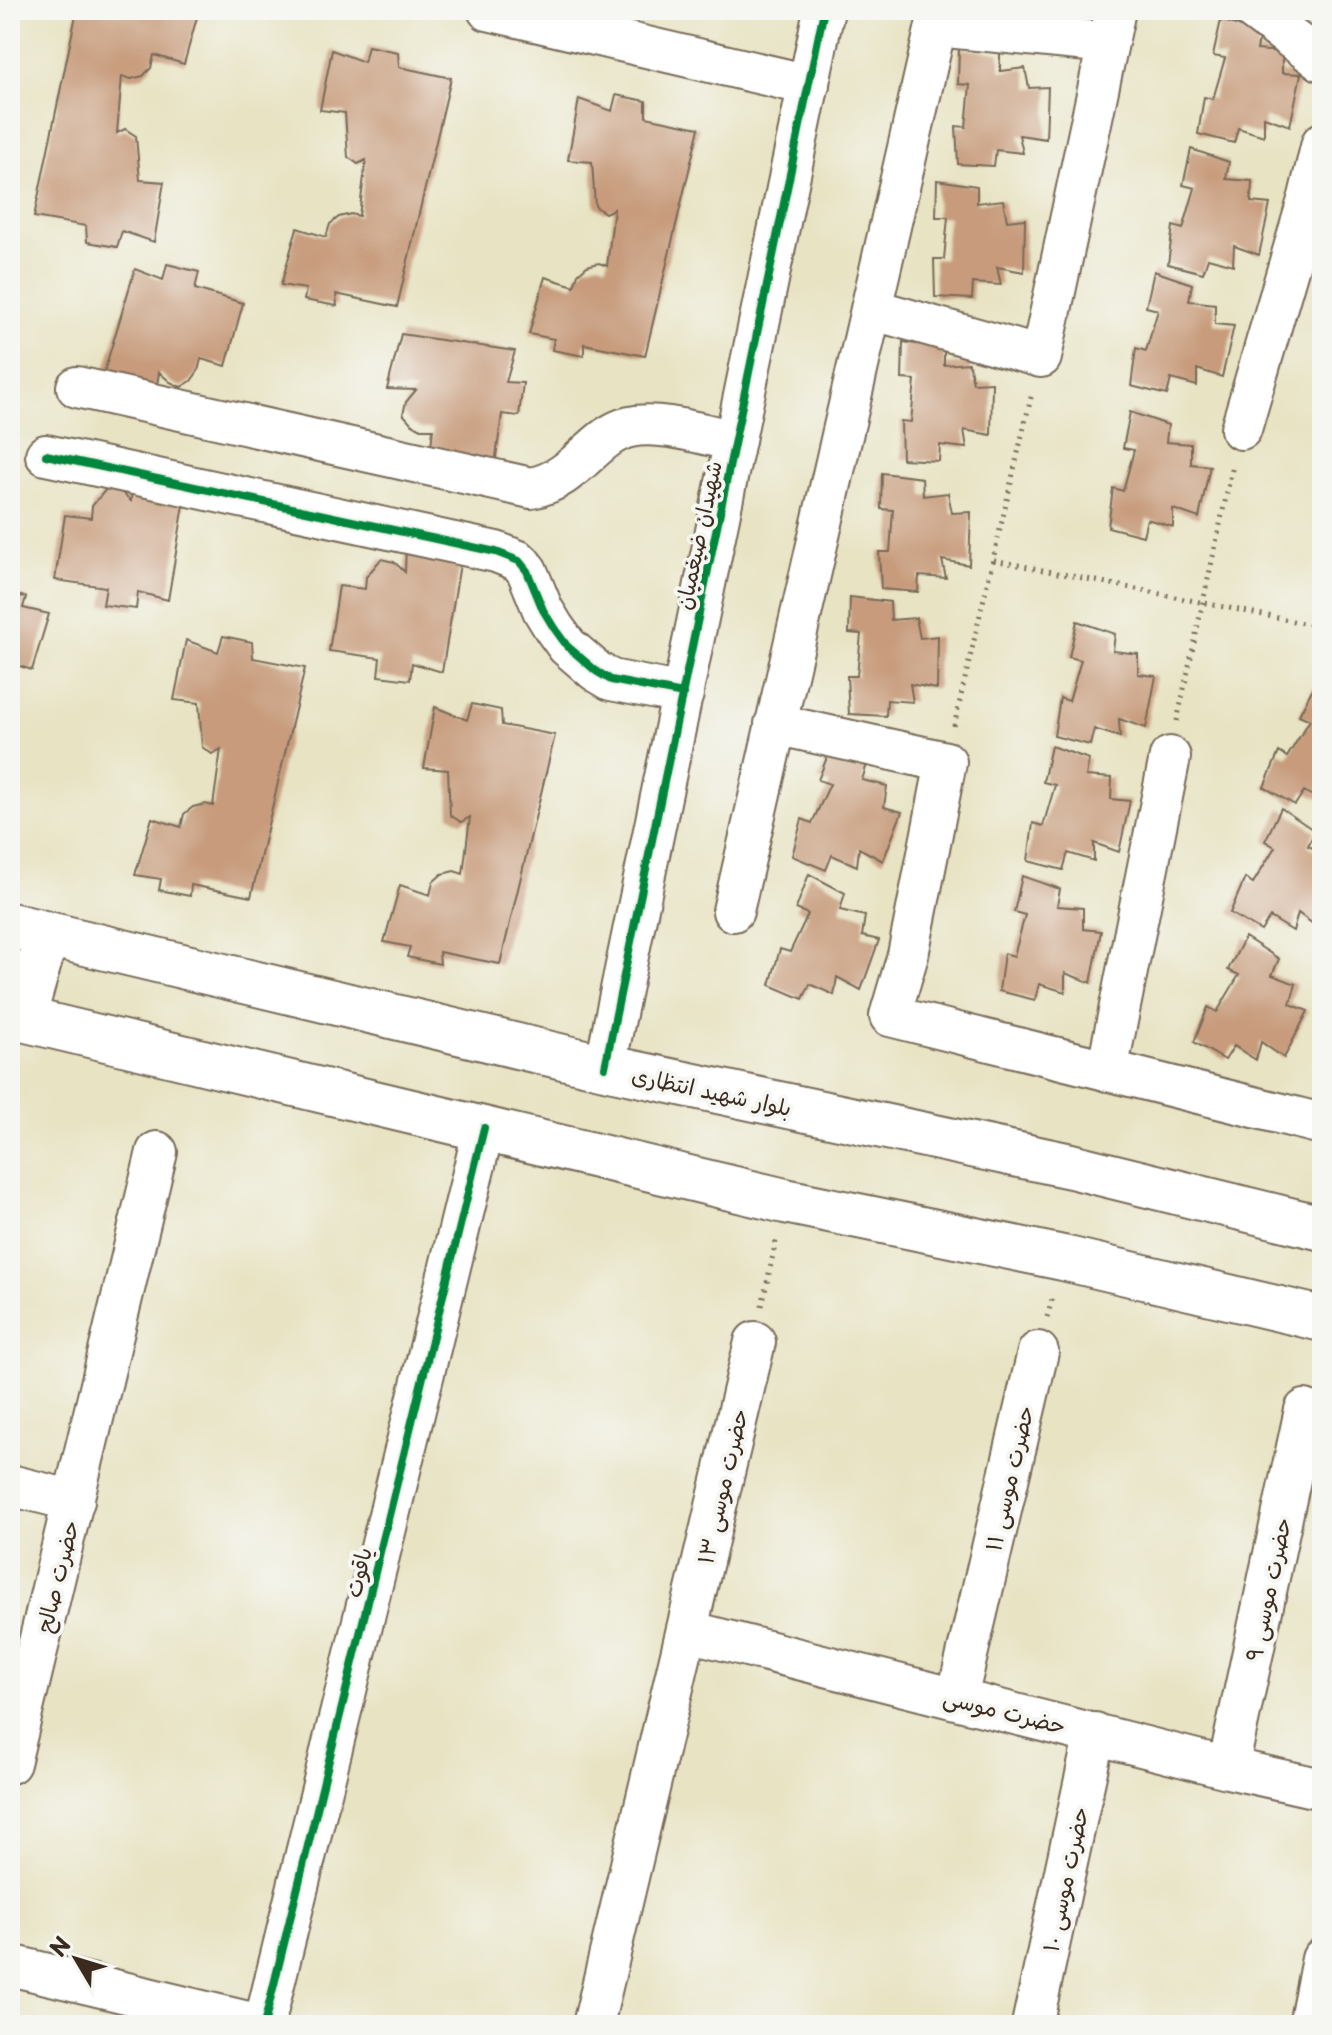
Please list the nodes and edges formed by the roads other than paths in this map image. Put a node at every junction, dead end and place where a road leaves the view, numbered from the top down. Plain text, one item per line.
1 (488, 10) edge
2 (824, 10) edge
3 (1253, 10) edge
4 (1111, 27) edge
5 (1322, 61) edge
6 (809, 85) junction
7 (1322, 143) edge
8 (871, 309) junction
9 (77, 387) dead end
10 (1241, 429) road end
11 (735, 441) junction
12 (46, 455) dead end
13 (683, 694) junction
14 (775, 724) junction
15 (1170, 757) road end
16 (733, 911) dead end
17 (29, 929) edge
18 (16, 1018) edge
19 (605, 1067) junction
20 (1107, 1071) junction
21 (1322, 1124) edge
22 (484, 1128) junction
23 (157, 1152) dead end
24 (1322, 1228) edge
25 (1322, 1319) edge
26 (755, 1342) road end
27 (1038, 1352) road end
28 (1305, 1410) dead end
29 (10, 1485) edge
30 (74, 1501) junction
31 (688, 1631) junction
32 (957, 1698) junction
33 (1095, 1733) junction
34 (10, 1763) edge
35 (1228, 1768) junction
36 (1322, 1789) edge
37 (1322, 1959) edge
38 (10, 1965) edge
39 (262, 2025) edge
40 (593, 2025) edge
41 (1032, 2025) edge
42 (1309, 2025) edge

1 - 6 street
2 - 6 street, شهیدان ضیغمیان
3 - 5 street
4 - 8 street
4 - 8 street
6 - 11 street, شهیدان ضیغمیان
7 - 10 street
8 - 14 street
9 - 11 street
11 - 13 street, شهیدان ضیغمیان
12 - 13 street
13 - 19 street, شهیدان ضیغمیان
14 - 16 street
14 - 20 street
15 - 20 street
17 - 18 main road
17 - 19 main road, بلوار شهید انتظاری
18 - 22 main road
19 - 24 main road, بلوار شهید انتظاری
20 - 21 street
22 - 25 main road
22 - 39 street, یاقوت
23 - 30 street
26 - 31 street, حضرت موسی ۱۳
27 - 32 street, حضرت موسی ۱۱
28 - 35 street, حضرت موسی ۹
29 - 30 street, حضرت صالح
30 - 34 street, حضرت صالح
31 - 32 street, حضرت موسی
31 - 40 street, حضرت موسی ۱۳
32 - 33 street, حضرت موسی
33 - 35 street, حضرت موسی
33 - 41 street, حضرت موسی ۱۰
35 - 36 street, حضرت موسی
37 - 42 street
38 - 39 street

